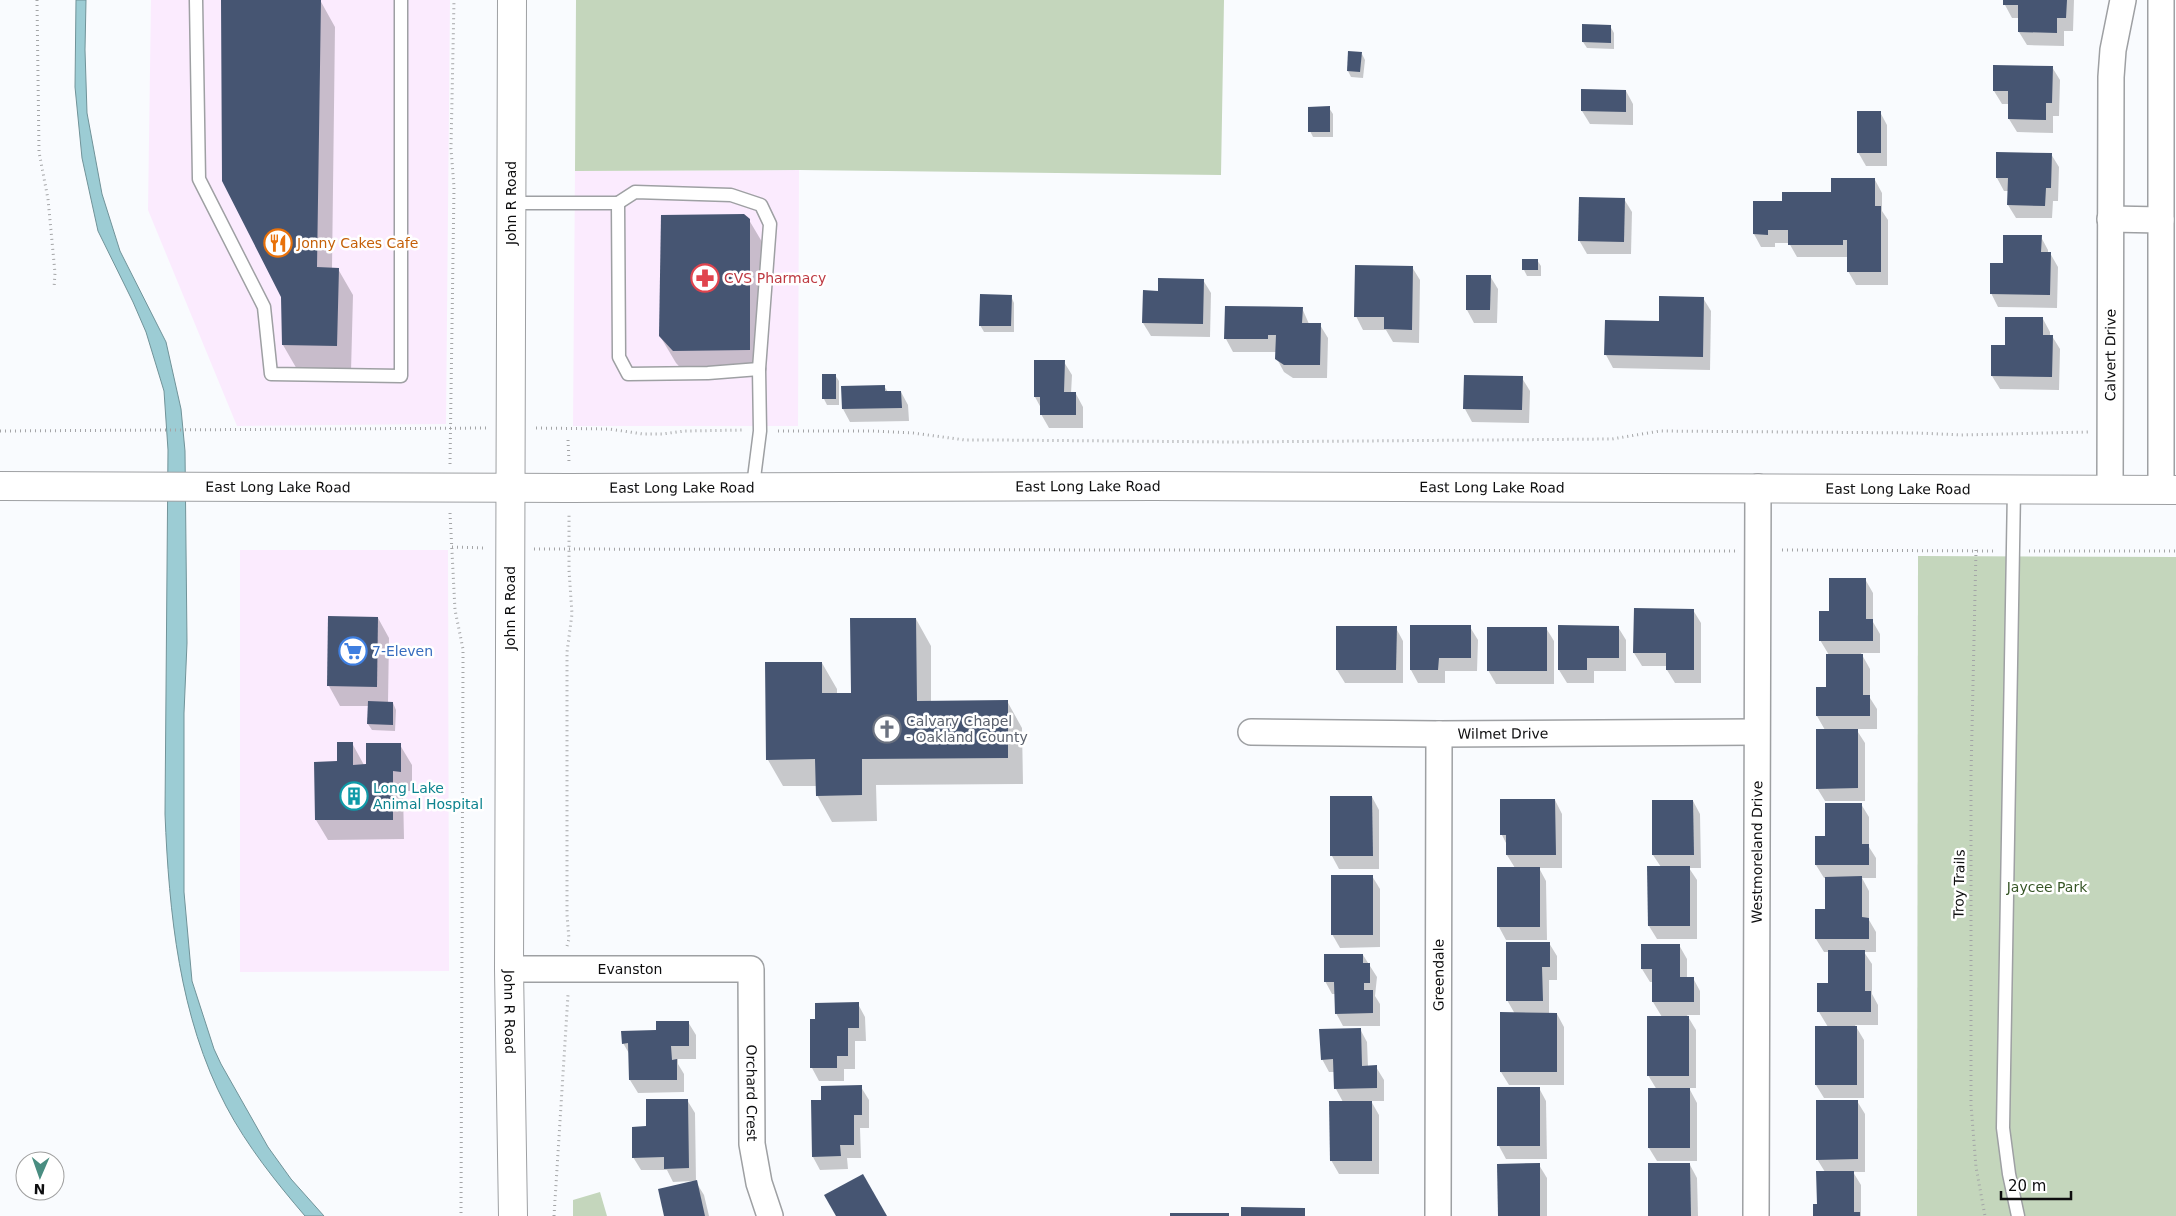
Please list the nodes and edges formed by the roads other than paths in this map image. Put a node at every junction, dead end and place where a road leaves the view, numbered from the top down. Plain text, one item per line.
1 (196, 0) edge
2 (401, 0) edge
3 (512, 0) edge
4 (2122, 0) edge
5 (2161, 0) edge
6 (512, 203) junction
7 (618, 203) junction
8 (2110, 219) junction
9 (2161, 220) junction
10 (759, 369) junction
11 (0, 486) edge
12 (753, 486) junction
13 (1758, 487) junction
14 (509, 488) junction
15 (2014, 489) junction
16 (2110, 490) junction
17 (2168, 490) edge
18 (1251, 732) dead end
19 (1756, 732) junction
20 (1438, 734) junction
21 (751, 968) joint
22 (509, 969) junction
23 (513, 1216) edge
24 (770, 1216) edge
25 (1438, 1216) edge
26 (1756, 1216) edge
27 (2018, 1216) edge

1 - 2 lane
3 - 6 main road, John R Road
4 - 8 street, Calvert Drive
5 - 9 street
6 - 7 lane
6 - 14 main road, John R Road
7 - 10 lane
7 - 10 lane
8 - 9 street
8 - 16 street, Calvert Drive
9 - 17 street
10 - 12 lane
11 - 14 main road, East Long Lake Road
12 - 13 main road, East Long Lake Road
12 - 14 main road, East Long Lake Road
13 - 15 main road, East Long Lake Road
13 - 19 street, Westmoreland Drive
14 - 22 main road, John R Road
15 - 16 main road, East Long Lake Road
15 - 27 lane
16 - 17 main road, East Long Lake Road
18 - 20 street, Wilmet Drive
19 - 20 street, Wilmet Drive
19 - 26 street, Westmoreland Drive
20 - 25 street, Greendale
21 - 22 street, Evanston
21 - 24 street, Orchard Crest
22 - 23 main road, John R Road

